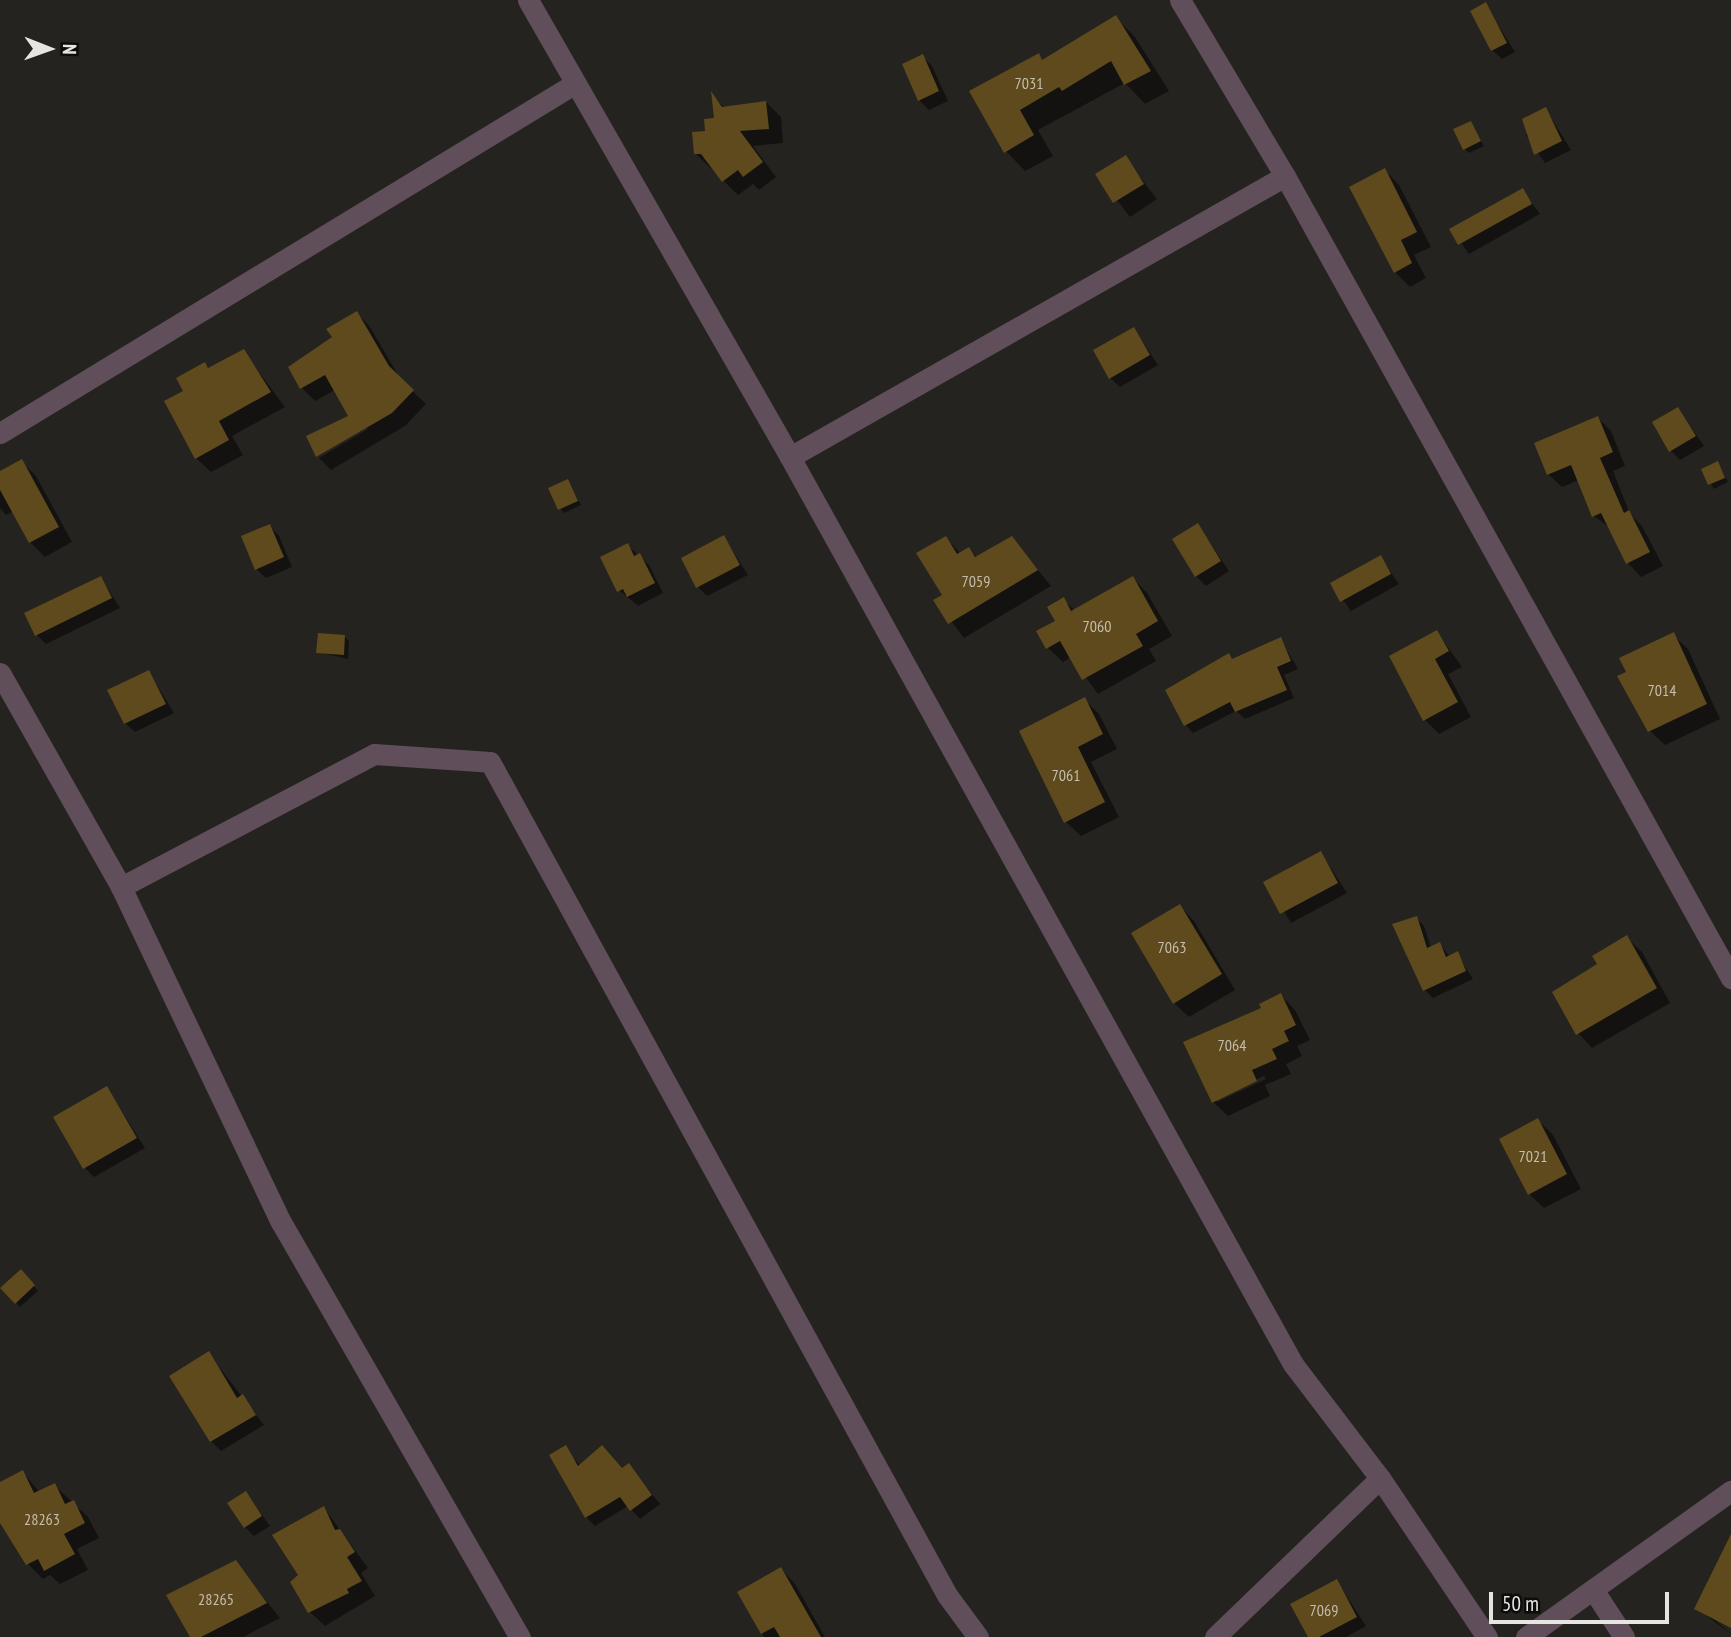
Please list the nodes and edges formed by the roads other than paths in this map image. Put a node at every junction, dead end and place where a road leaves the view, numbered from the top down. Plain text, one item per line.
1 (528, 0) edge
2 (1180, 0) edge
3 (574, 84) junction
4 (1285, 176) junction
5 (0, 433) edge
6 (790, 457) junction
7 (0, 673) edge
8 (121, 887) junction
9 (1731, 978) edge
10 (1380, 1478) junction
11 (1731, 1491) edge
12 (1594, 1591) junction
13 (520, 1637) edge
14 (978, 1637) edge
15 (1215, 1637) edge
16 (1487, 1637) edge
17 (1526, 1637) edge
18 (1624, 1637) edge

1 - 3 street
2 - 4 street
3 - 5 street
3 - 6 street
4 - 6 street
4 - 9 street
6 - 10 street
7 - 8 street
8 - 13 street
8 - 14 street
10 - 15 street
10 - 16 street
11 - 12 street
12 - 17 street
12 - 18 street

